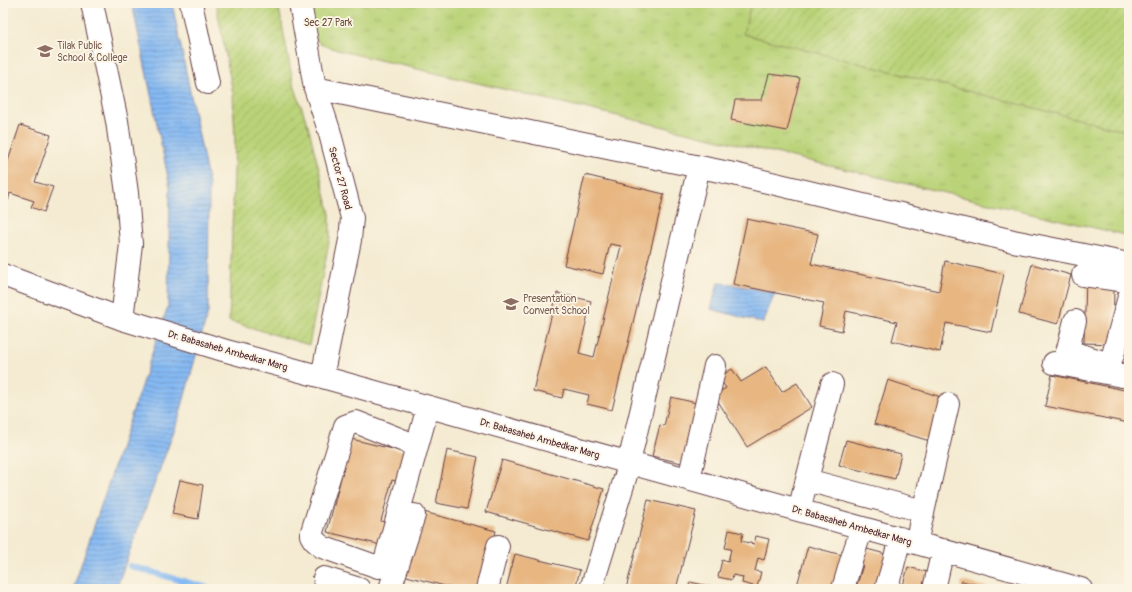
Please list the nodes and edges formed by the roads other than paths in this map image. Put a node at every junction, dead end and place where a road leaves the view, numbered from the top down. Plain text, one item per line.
1 (92, 3) edge
2 (191, 3) edge
3 (300, 3) edge
4 (208, 83) dead end
5 (315, 88) junction
6 (699, 167) junction
7 (1129, 264) edge
8 (1083, 274) junction
9 (3, 275) edge
10 (1129, 282) edge
11 (1129, 298) edge
12 (126, 320) junction
13 (1075, 321) dead end
14 (1062, 359) junction
15 (715, 366) dead end
16 (1129, 373) edge
17 (322, 377) junction
18 (832, 384) dead end
19 (948, 404) dead end
20 (428, 407) junction
21 (417, 446) junction
22 (629, 463) junction
23 (689, 479) junction
24 (807, 480) junction
25 (799, 510) junction
26 (923, 511) junction
27 (414, 515) dead end
28 (862, 528) junction
29 (907, 540) junction
30 (498, 546) dead end
31 (943, 550) junction
32 (324, 578) dead end
33 (1018, 580) edge
34 (393, 588) edge
35 (359, 589) edge
36 (487, 589) edge
37 (591, 589) edge
38 (843, 589) edge
39 (886, 589) edge
40 (892, 589) edge
41 (934, 589) edge
42 (1081, 589) edge

1 - 12 street
2 - 4 street
3 - 5 street, Sector 27 Road
5 - 6 street
5 - 17 street, Sector 27 Road
6 - 8 street
6 - 22 street
7 - 8 street
8 - 10 street
9 - 12 street, Dr. Babasaheb Ambedkar Marg
11 - 14 street
12 - 17 street, Dr. Babasaheb Ambedkar Marg
13 - 14 street
14 - 16 street
15 - 23 street
17 - 20 street, Dr. Babasaheb Ambedkar Marg
18 - 24 street
19 - 26 street
20 - 21 street
20 - 22 street, Dr. Babasaheb Ambedkar Marg
21 - 21 street
22 - 23 street, Dr. Babasaheb Ambedkar Marg
22 - 37 street
23 - 25 street, Dr. Babasaheb Ambedkar Marg
24 - 25 street
24 - 26 street
25 - 28 street, Dr. Babasaheb Ambedkar Marg
26 - 29 street
27 - 34 street
28 - 29 street, Dr. Babasaheb Ambedkar Marg
28 - 38 street
29 - 31 street, Dr. Babasaheb Ambedkar Marg
29 - 39 street
29 - 40 street
30 - 36 street
31 - 33 street, Dr. Babasaheb Ambedkar Marg
31 - 41 street
32 - 35 street
33 - 42 street, Dr. Babasaheb Ambedkar Marg

